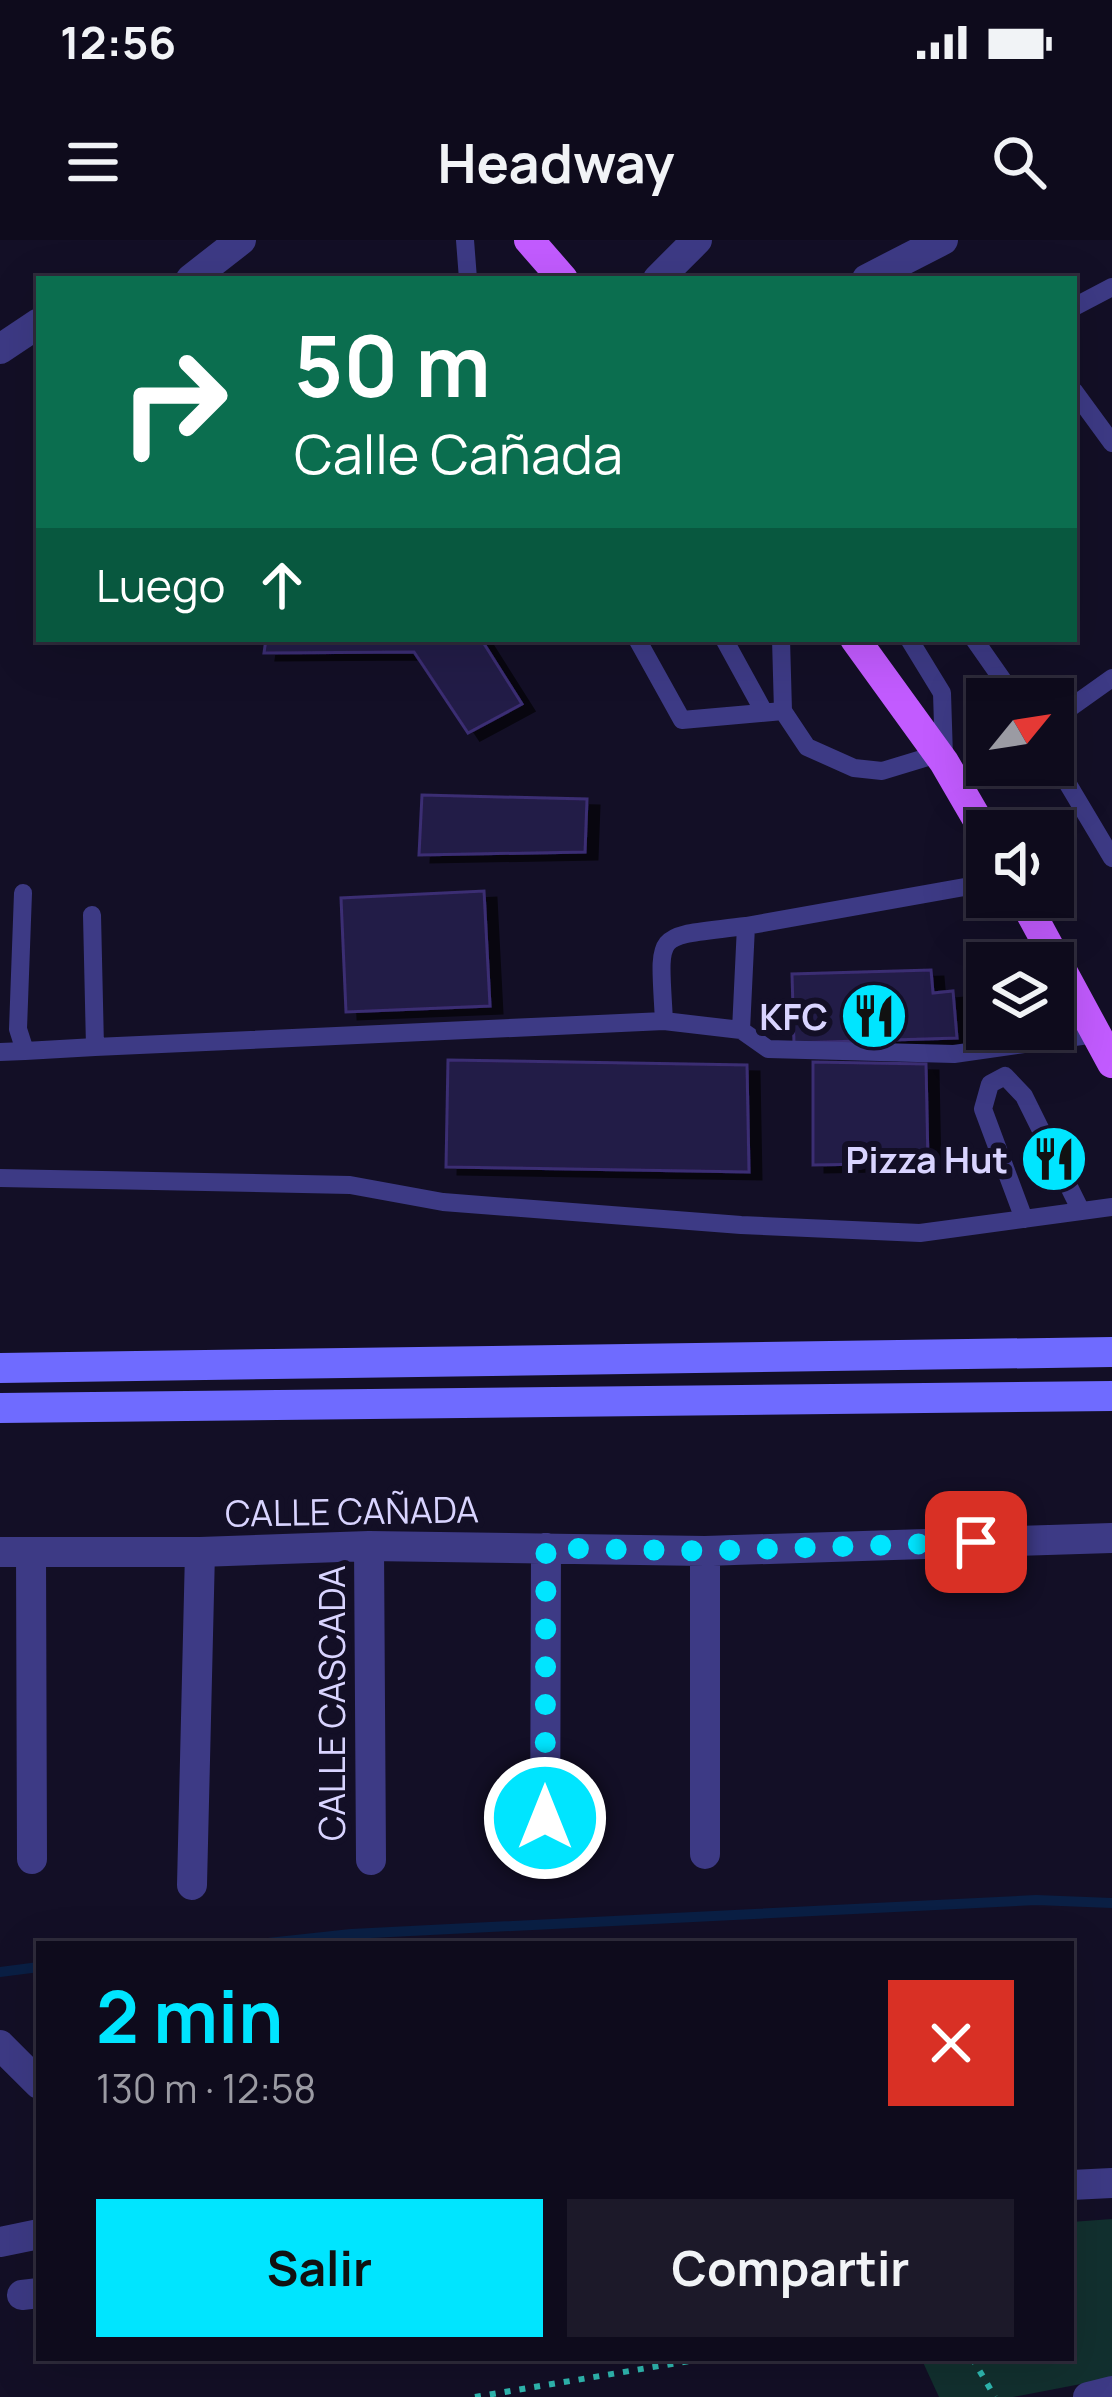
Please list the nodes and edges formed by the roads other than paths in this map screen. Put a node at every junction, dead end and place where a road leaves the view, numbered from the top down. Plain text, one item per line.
1 (241, 240) edge
2 (465, 240) edge
3 (529, 240) edge
4 (697, 240) edge
5 (943, 240) edge
6 (195, 276) edge
7 (468, 276) edge
8 (560, 276) edge
9 (661, 276) edge
10 (873, 276) edge
11 (1112, 287) edge
12 (1077, 305) edge
13 (36, 325) edge
14 (0, 349) edge
15 (1077, 394) edge
16 (1105, 418) edge
17 (1112, 443) edge
18 (639, 642) edge
19 (726, 642) edge
20 (782, 642) edge
21 (857, 642) edge
22 (911, 642) edge
23 (976, 642) edge
24 (1001, 678) edge
25 (1112, 678) edge
26 (1074, 705) edge
27 (774, 711) junction
28 (966, 766) edge
29 (946, 767) junction
30 (1069, 786) edge
31 (972, 810) edge
32 (1112, 858) edge
33 (966, 887) edge
34 (23, 893) dead end
35 (92, 915) dead end
36 (1033, 918) edge
37 (746, 926) junction
38 (664, 1022) junction
39 (741, 1030) junction
40 (1096, 1034) junction
41 (95, 1047) junction
42 (25, 1051) junction
43 (0, 1052) edge
44 (1112, 1063) edge
45 (0, 1178) edge
46 (1112, 1207) edge
47 (1082, 1211) junction
48 (1024, 1220) junction
49 (1112, 1352) edge
50 (0, 1368) edge
51 (1112, 1396) edge
52 (0, 1408) edge
53 (1112, 1538) edge
54 (369, 1546) junction
55 (546, 1548) junction
56 (705, 1551) junction
57 (15, 1552) edge
58 (200, 1552) junction
59 (705, 1854) dead end
60 (32, 1859) dead end
61 (371, 1860) dead end
62 (544, 1863) dead end
63 (192, 1885) dead end
64 (0, 2045) edge
65 (36, 2081) edge
66 (1112, 2183) edge
67 (1074, 2185) edge
68 (36, 2235) edge
69 (0, 2242) edge
70 (1112, 2391) edge
71 (1088, 2397) edge

1 - 6 street
2 - 7 lane
3 - 8 main road
4 - 9 street
5 - 10 street
11 - 12 lane
13 - 14 street
15 - 16 lane
16 - 17 lane
18 - 27 lane
19 - 27 lane
20 - 27 lane
21 - 29 main road
22 - 29 lane
23 - 24 lane
25 - 26 lane
27 - 29 lane
28 - 29 lane
29 - 31 main road
30 - 32 lane
33 - 37 lane
34 - 42 lane
35 - 41 lane
36 - 40 main road
37 - 38 lane
37 - 39 lane
38 - 39 lane
38 - 41 lane
39 - 40 lane
40 - 44 main road
41 - 42 lane
42 - 43 lane
45 - 48 lane
46 - 47 lane
47 - 48 lane
47 - 48 lane
49 - 50 main road
51 - 52 main road
53 - 56 street, CALLE CAÑADA
54 - 55 street, CALLE CAÑADA
54 - 58 street, CALLE CAÑADA
54 - 61 street, CALLE CASCADA
55 - 56 street, CALLE CAÑADA
55 - 62 street
56 - 59 street
57 - 58 street, CALLE CAÑADA
57 - 60 street
58 - 63 street
64 - 65 street
66 - 67 street
68 - 69 street
70 - 71 street

